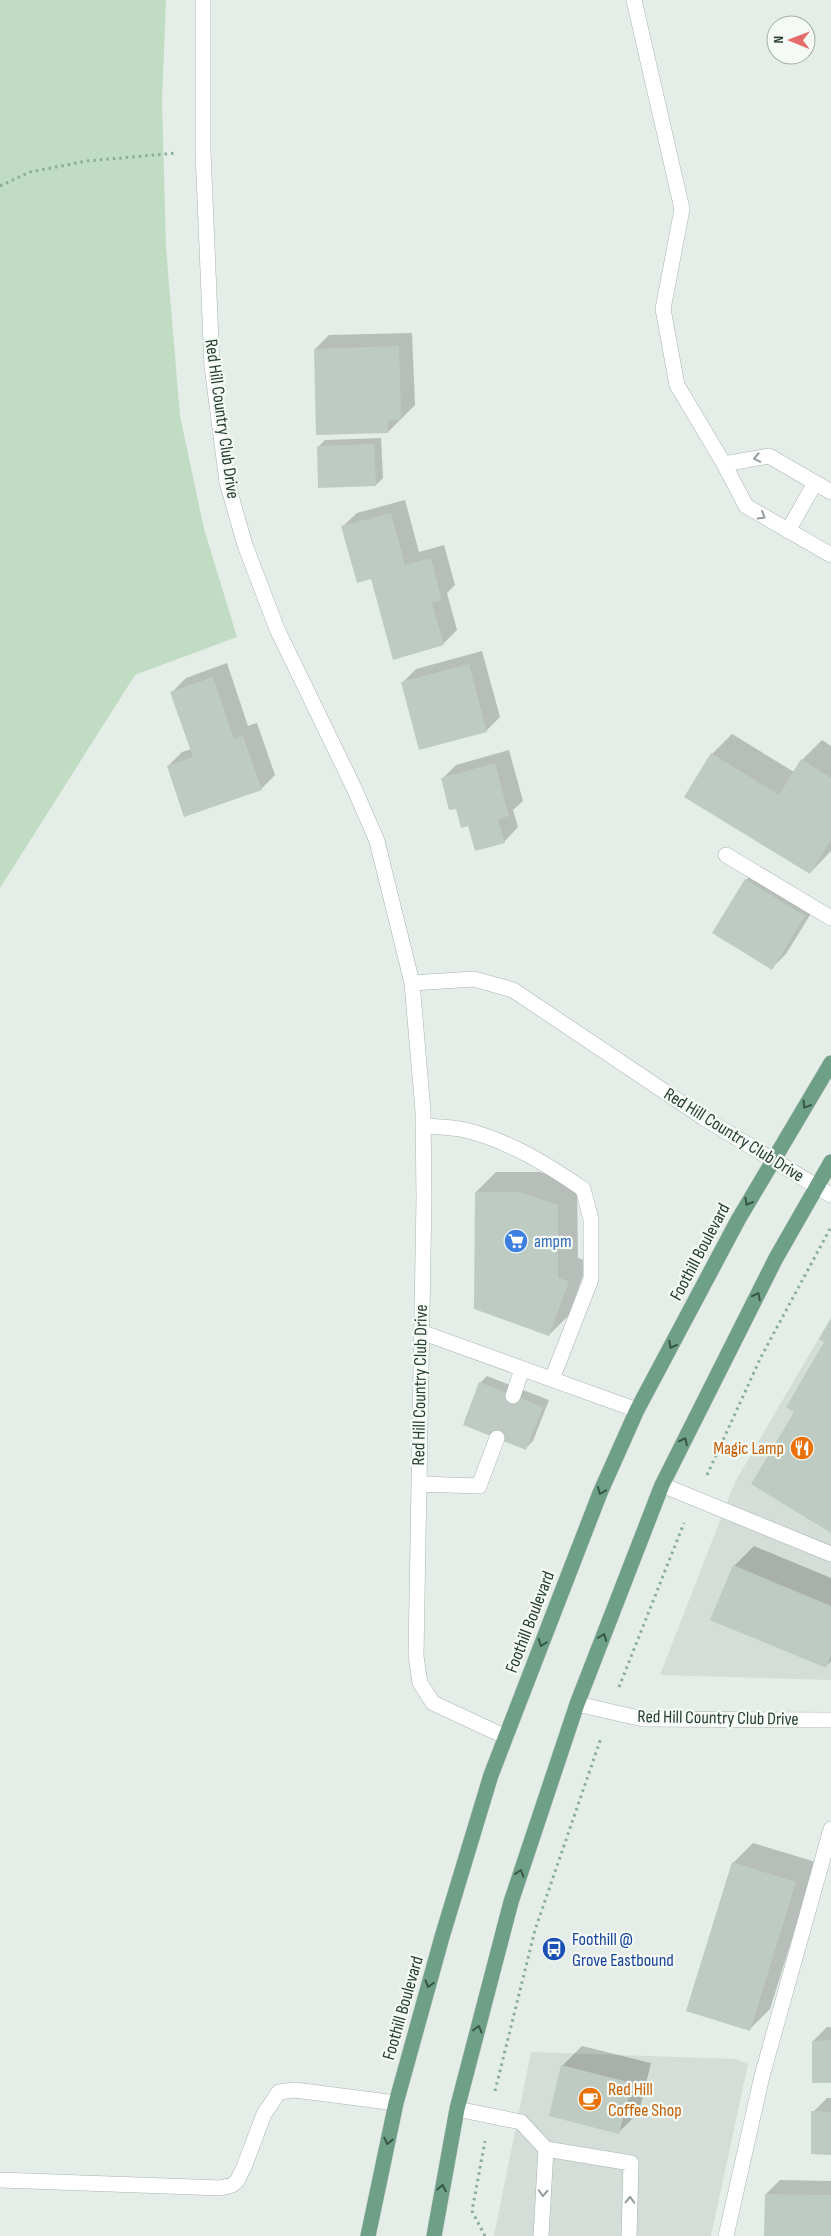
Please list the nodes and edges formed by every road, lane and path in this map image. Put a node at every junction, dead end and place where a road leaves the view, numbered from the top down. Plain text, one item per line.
1 (203, 0) edge
2 (634, 0) edge
3 (203, 151) junction
4 (0, 186) edge
5 (724, 464) junction
6 (815, 483) junction
7 (831, 492) edge
8 (788, 531) junction
9 (831, 556) edge
10 (726, 855) dead end
11 (831, 918) edge
12 (412, 983) junction
13 (831, 1063) edge
14 (423, 1126) junction
15 (773, 1160) junction
16 (831, 1162) edge
17 (817, 1186) junction
18 (831, 1195) edge
19 (831, 1227) edge
20 (421, 1332) junction
21 (522, 1369) junction
22 (552, 1379) junction
23 (513, 1396) tunnel mouth
24 (637, 1410) junction
25 (497, 1438) tunnel mouth
26 (419, 1484) junction
27 (662, 1485) junction
28 (696, 1499) junction
29 (831, 1554) edge
30 (626, 1668) dead end
31 (576, 1704) junction
32 (831, 1720) edge
33 (506, 1737) junction
34 (591, 1767) dead end
35 (831, 1829) edge
36 (396, 2103) junction
37 (457, 2109) junction
38 (490, 2116) junction
39 (546, 2149) junction
40 (0, 2180) edge
41 (368, 2236) edge
42 (434, 2236) edge
43 (485, 2236) edge
44 (542, 2236) edge
45 (629, 2236) edge
46 (726, 2236) edge

1 - 3 street, Red Hill Country Club Drive
2 - 5 street
3 - 4 path
3 - 12 street, Red Hill Country Club Drive
6 -> 5 street
5 -> 8 street
6 - 7 street
6 - 8 street
8 - 9 street
10 - 11 street
12 - 14 street, Red Hill Country Club Drive
12 - 15 street, Red Hill Country Club Drive
13 -> 15 main road, Foothill Boulevard
14 - 20 street, Red Hill Country Club Drive
14 - 22 street
15 - 17 street, Red Hill Country Club Drive
15 -> 24 main road, Foothill Boulevard
16 - 17 main road
17 - 18 street, Red Hill Country Club Drive
27 -> 17 main road
19 - 28 path
20 - 21 street
20 - 26 street, Red Hill Country Club Drive
21 - 22 street
21 - 23 street
22 - 24 street
24 -> 33 main road, Foothill Boulevard
25 - 26 street
26 - 33 street, Red Hill Country Club Drive
27 - 28 street
31 -> 27 main road
28 - 29 street
28 - 30 path
31 - 32 street, Red Hill Country Club Drive
37 -> 31 main road
33 -> 36 main road, Foothill Boulevard
34 - 38 path
35 - 46 street
36 - 40 street
36 -> 41 main road, Foothill Boulevard
37 - 38 street
42 -> 37 main road
38 - 39 street
38 - 43 path
39 -> 44 street
45 -> 39 street

